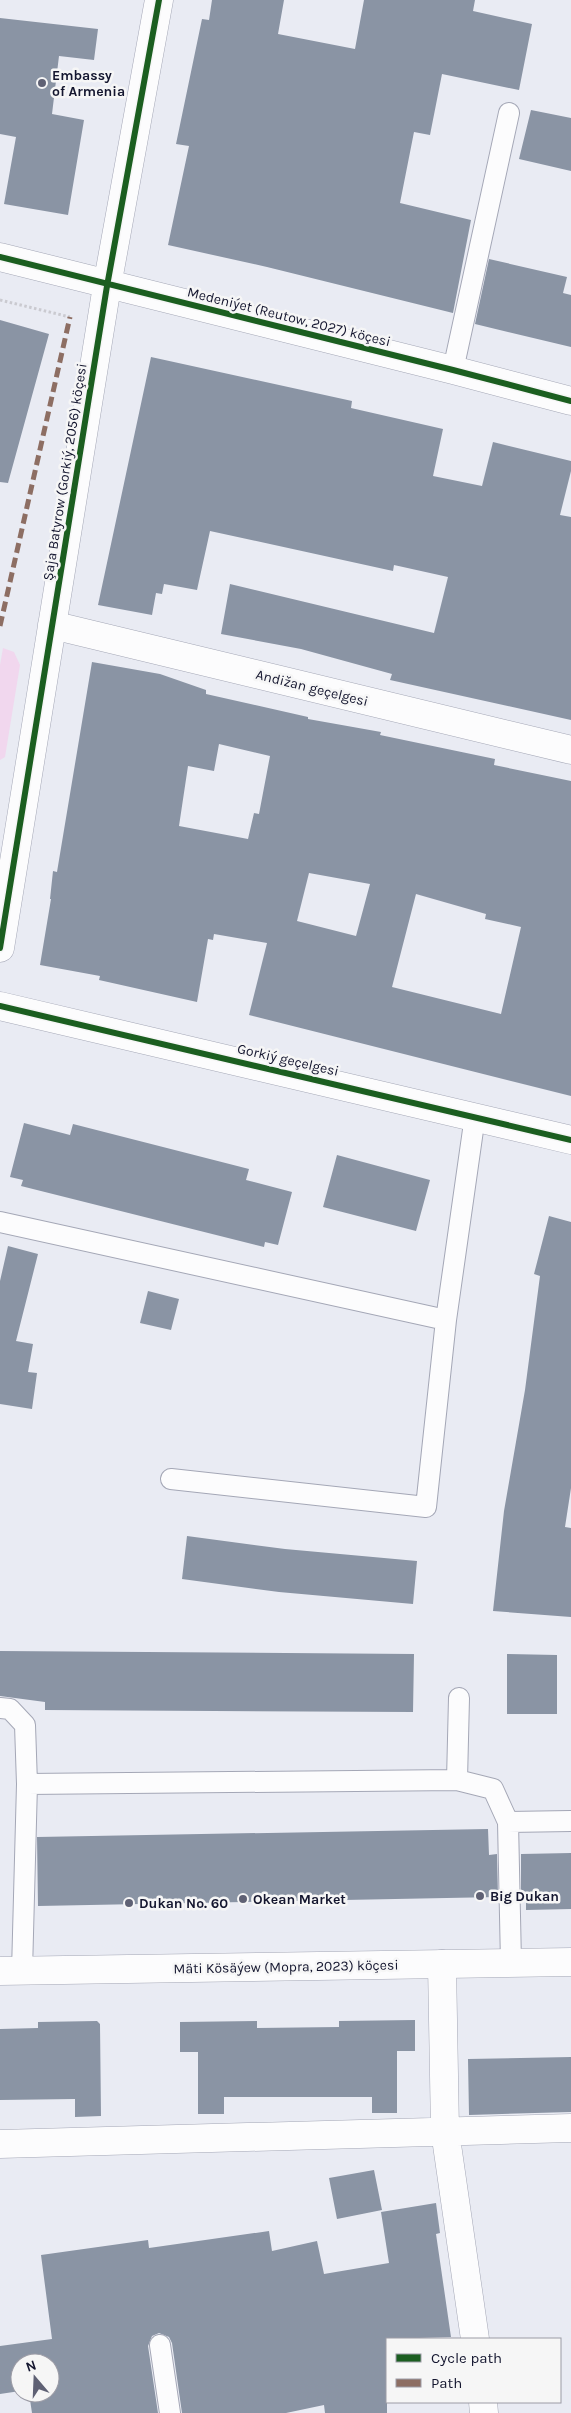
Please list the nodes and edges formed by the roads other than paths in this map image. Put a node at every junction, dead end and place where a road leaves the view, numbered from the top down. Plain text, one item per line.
1 (159, 0) edge
2 (509, 113) dead end
3 (0, 257) edge
4 (107, 286) junction
5 (453, 370) junction
6 (571, 401) edge
7 (52, 625) junction
8 (571, 750) edge
9 (0, 948) edge
10 (0, 1006) edge
11 (474, 1116) junction
12 (571, 1140) edge
13 (0, 1222) edge
14 (446, 1320) junction
15 (171, 1479) dead end
16 (460, 1698) dead end
17 (0, 1708) edge
18 (457, 1780) junction
19 (27, 1784) junction
20 (571, 1821) edge
21 (508, 1822) junction
22 (571, 1962) edge
23 (511, 1963) junction
24 (442, 1964) junction
25 (11, 1971) edge
26 (571, 2128) edge
27 (445, 2131) junction
28 (0, 2144) edge
29 (475, 2338) edge
30 (160, 2346) dead end
31 (170, 2413) edge

1 - 4 street, Şaja Batyrow (Gorkiý, 2056) köçesi
2 - 5 lane
3 - 4 street, Medeniýet (Reutow, 2027) köçesi
4 - 5 street, Medeniýet (Reutow, 2027) köçesi
4 - 7 street, Şaja Batyrow (Gorkiý, 2056) köçesi
5 - 6 street, Medeniýet (Reutow, 2027) köçesi
7 - 8 street, Andižan geçelgesi
7 - 9 street, Şaja Batyrow (Gorkiý, 2056) köçesi
10 - 11 street, Gorkiý geçelgesi
11 - 12 street, Gorkiý geçelgesi
11 - 14 lane
13 - 14 lane
14 - 15 lane
16 - 18 lane
17 - 19 lane
18 - 19 lane
18 - 21 lane
19 - 25 lane
20 - 21 lane
21 - 23 lane
22 - 23 street, Mäti Kösäýew (Mopra, 2023) köçesi
23 - 24 street, Mäti Kösäýew (Mopra, 2023) köçesi
24 - 25 street, Mäti Kösäýew (Mopra, 2023) köçesi
24 - 27 street
26 - 27 street
27 - 28 street
27 - 29 street
30 - 31 lane

